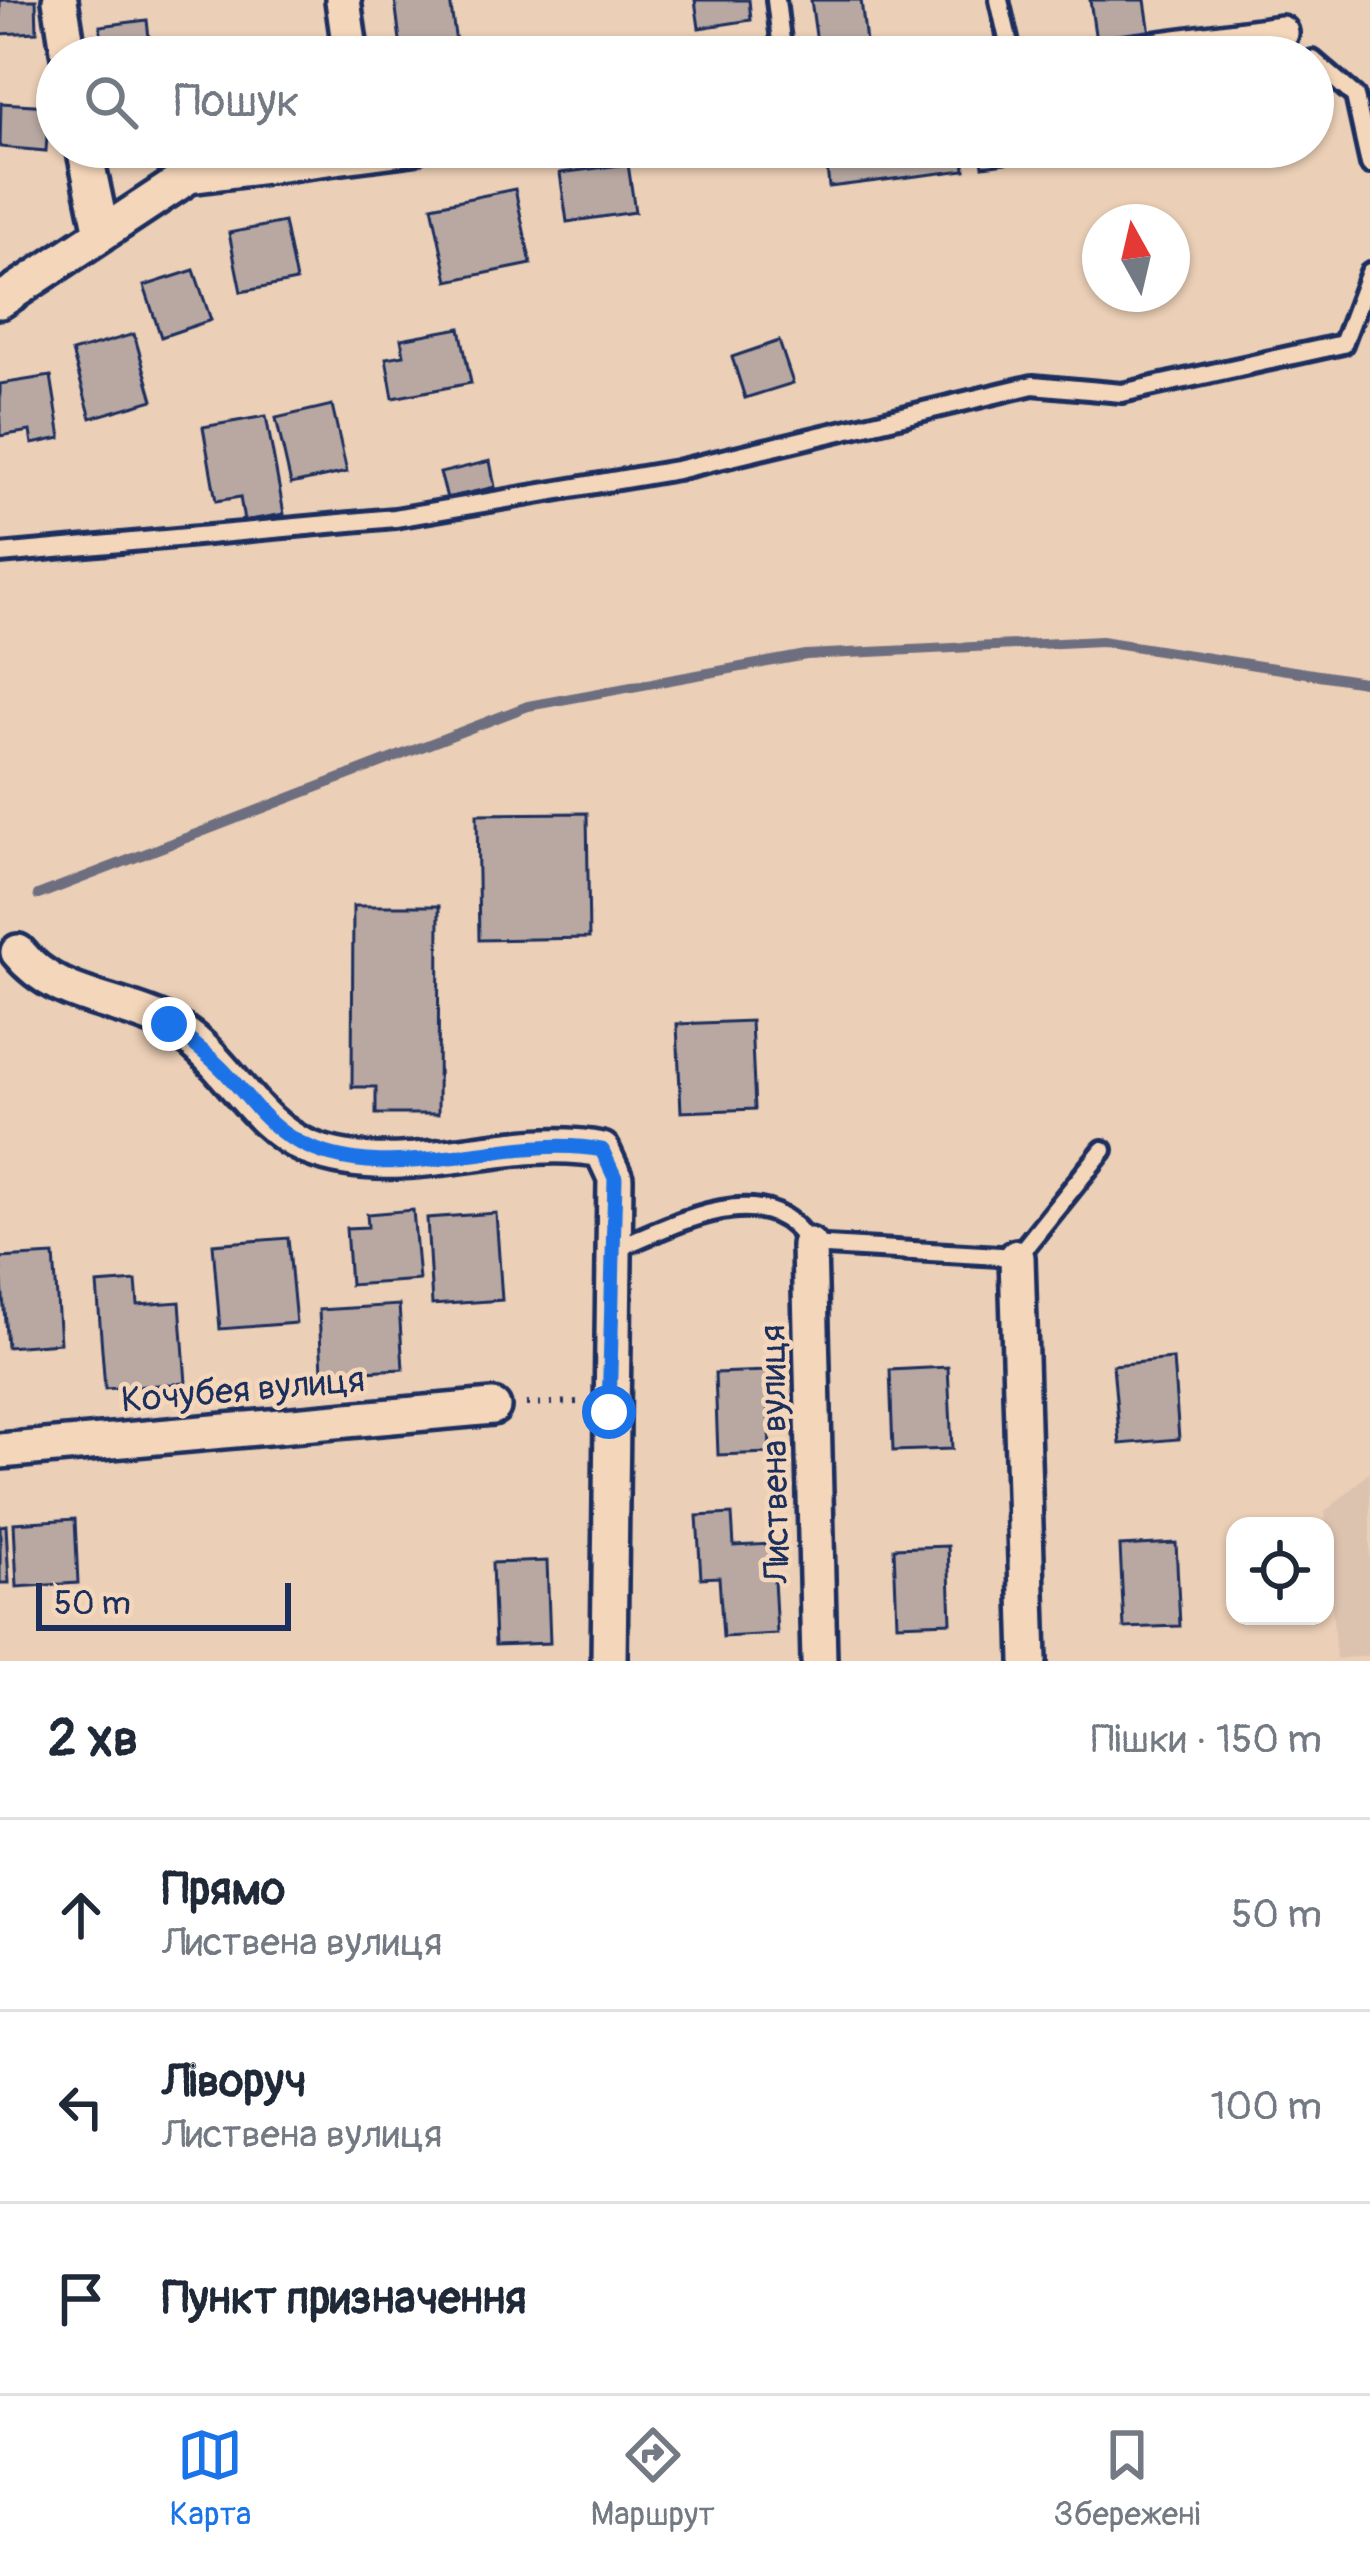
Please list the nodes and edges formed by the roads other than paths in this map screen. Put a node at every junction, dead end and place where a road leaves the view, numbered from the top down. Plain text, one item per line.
1 (60, 0) edge
2 (344, 0) edge
3 (776, 0) edge
4 (999, 0) edge
5 (1281, 33) joint
6 (66, 36) edge
7 (348, 36) edge
8 (780, 36) edge
9 (1007, 36) edge
10 (1258, 36) edge
11 (1284, 36) edge
12 (1334, 78) edge
13 (1370, 164) edge
14 (88, 168) edge
15 (242, 168) edge
16 (102, 233) junction
17 (1370, 272) edge
18 (0, 301) edge
19 (0, 554) edge
20 (17, 952) dead end
21 (1103, 1150) dead end
22 (809, 1245) junction
23 (615, 1249) junction
24 (1017, 1257) junction
25 (493, 1407) road end
26 (0, 1451) edge
27 (609, 1661) edge
28 (819, 1661) edge
29 (1029, 1661) edge

1 - 6 street
2 - 7 street
3 - 8 lane
4 - 9 lane
5 - 10 street
5 - 11 lane
12 - 13 lane
14 - 16 street
15 - 16 street
16 - 18 street
17 - 19 lane
20 - 23 street
21 - 24 lane
22 - 23 lane
22 - 24 lane
22 - 28 street, Листвена вулиця
23 - 27 street
24 - 29 street
25 - 26 street, Кочубея вулиця

